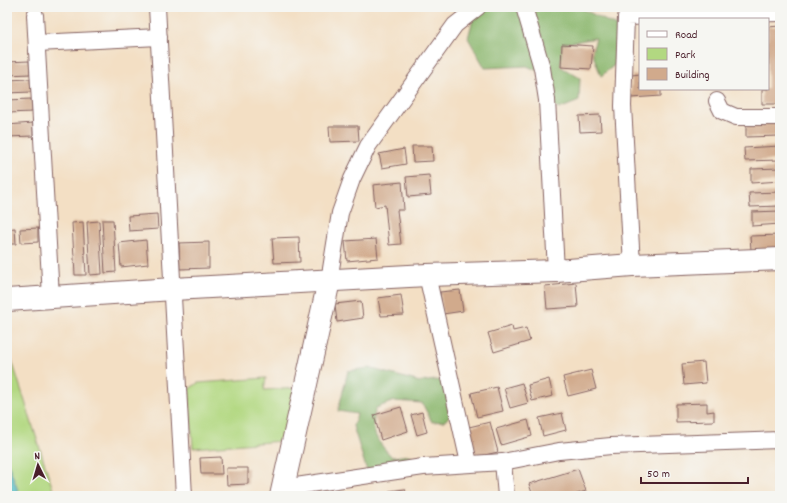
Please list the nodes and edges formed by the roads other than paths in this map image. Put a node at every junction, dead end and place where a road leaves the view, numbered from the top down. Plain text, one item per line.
1 (157, 7) edge
2 (477, 7) edge
3 (524, 7) edge
4 (780, 13) edge
5 (35, 14) dead end
6 (159, 37) junction
7 (37, 43) junction
8 (717, 101) dead end
9 (780, 117) edge
10 (780, 258) edge
11 (632, 265) junction
12 (556, 271) junction
13 (427, 275) junction
14 (329, 281) junction
15 (173, 289) junction
16 (51, 297) junction
17 (7, 300) edge
18 (780, 440) edge
19 (503, 462) junction
20 (468, 463) junction
21 (282, 492) edge
22 (184, 496) edge
23 (506, 496) edge

1 - 6 street
2 - 14 street
3 - 12 street
4 - 11 street
5 - 7 street
6 - 7 street
6 - 15 street
7 - 16 street
8 - 9 street
10 - 11 street
11 - 12 street
12 - 13 street
13 - 14 street
13 - 20 street
14 - 15 street
14 - 21 street
15 - 16 street
15 - 22 street
16 - 17 street
18 - 19 street
19 - 20 street
19 - 23 street
20 - 21 street

